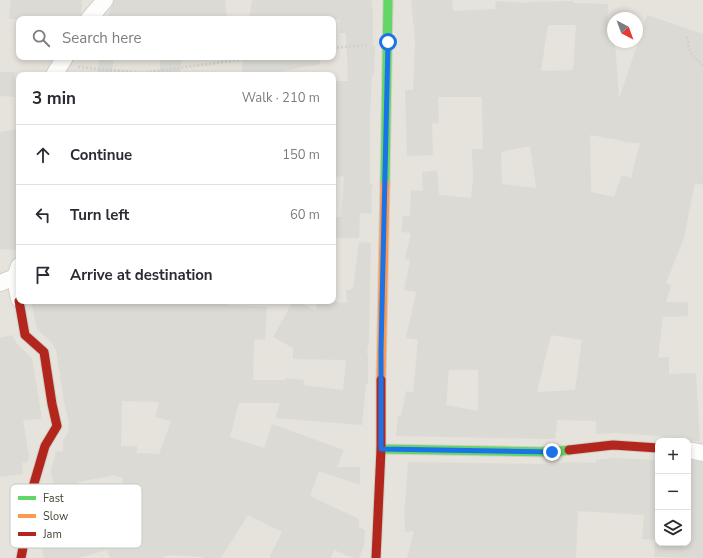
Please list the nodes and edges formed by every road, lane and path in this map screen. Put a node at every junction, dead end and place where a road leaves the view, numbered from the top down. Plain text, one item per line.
1 (105, 0) edge
2 (388, 0) edge
3 (92, 16) edge
4 (687, 37) dead end
5 (388, 42) junction
6 (336, 48) edge
7 (238, 60) edge
8 (60, 66) edge
9 (703, 66) edge
10 (130, 72) edge
11 (149, 72) edge
12 (16, 272) edge
13 (0, 283) edge
14 (20, 304) edge
15 (655, 448) edge
16 (381, 449) junction
17 (691, 451) edge
18 (703, 453) edge
19 (33, 484) edge
20 (23, 548) edge
21 (21, 558) edge
22 (376, 558) edge

1 - 3 street
2 - 5 main road
4 - 9 path
5 - 6 path
5 - 16 main road
7 - 11 path
8 - 10 path
12 - 13 street
14 - 19 main road
15 - 16 main road
16 - 22 main road
17 - 18 street
20 - 21 main road

